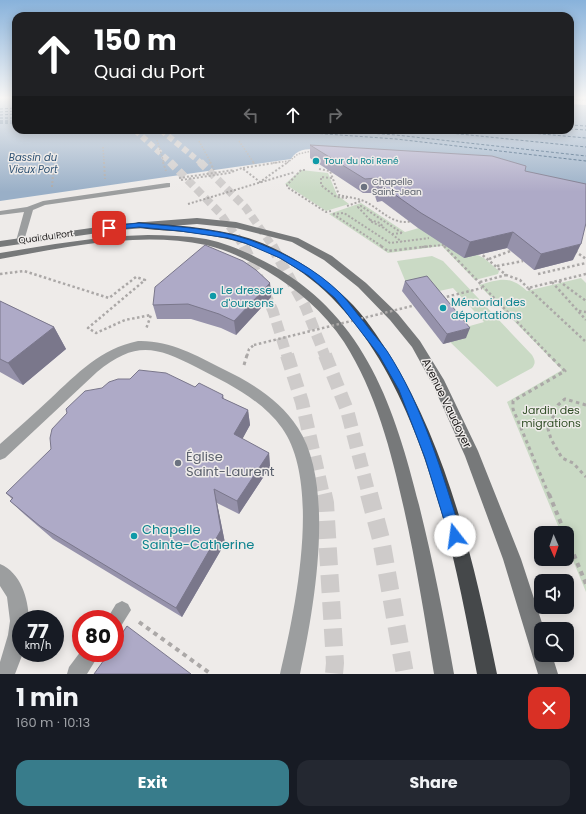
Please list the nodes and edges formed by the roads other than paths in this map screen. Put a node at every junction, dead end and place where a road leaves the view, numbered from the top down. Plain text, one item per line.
1 (167, 186) dead end
2 (29, 208) junction
3 (0, 212) edge
4 (139, 225) junction
5 (20, 241) junction
6 (0, 244) edge
7 (0, 256) edge
8 (0, 453) edge
9 (0, 573) edge
10 (534, 629) edge
11 (85, 662) edge
12 (544, 662) edge
13 (5, 674) edge
14 (76, 674) edge
15 (290, 674) edge
16 (444, 674) edge
17 (487, 674) edge
18 (548, 674) edge

1 - 2 lane
2 - 3 lane
2 - 5 lane
4 - 5 street, Quai du Port
4 - 10 street, Avenue Vaudoyer
4 - 17 highway
5 - 6 street, Quai du Port
7 - 16 street, Quai du Port
8 - 15 street
9 - 13 street
11 - 14 lane
12 - 18 street

